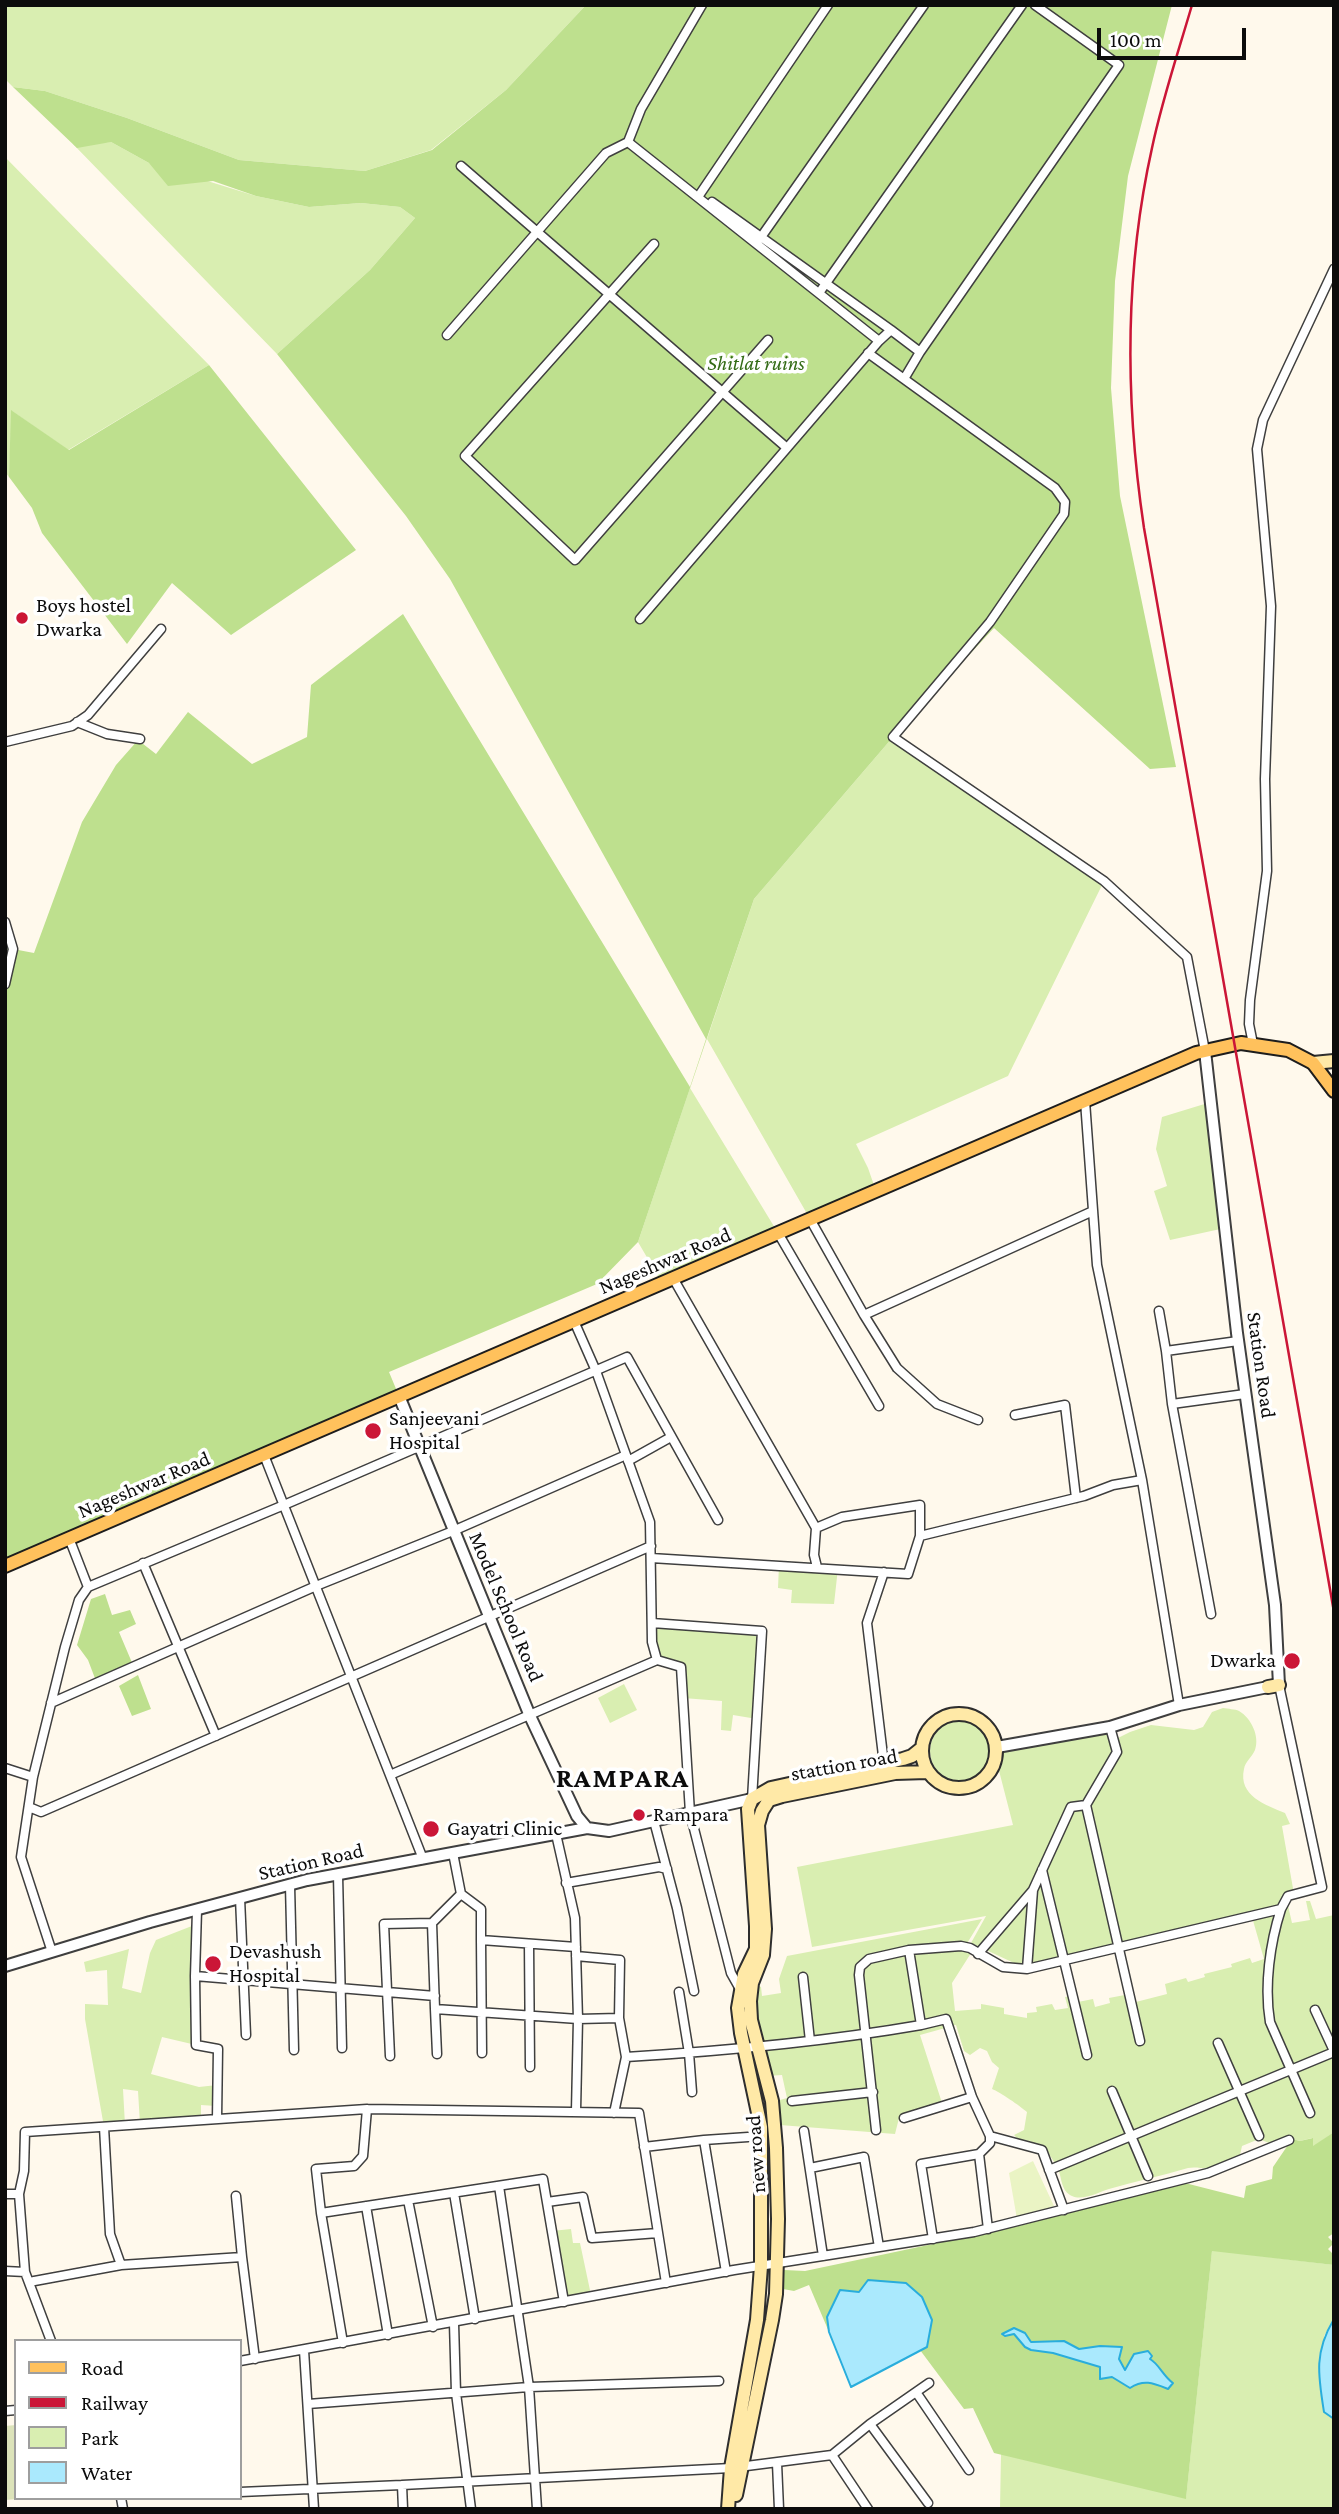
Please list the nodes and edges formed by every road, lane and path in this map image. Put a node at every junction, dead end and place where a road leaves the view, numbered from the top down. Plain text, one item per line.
1 (702, 5) edge
2 (828, 5) edge
3 (924, 5) edge
4 (1023, 5) edge
5 (1035, 5) edge
6 (628, 142) junction
7 (461, 166) dead end
8 (699, 196) junction
9 (538, 233) junction
10 (759, 240) junction
11 (654, 244) dead end
12 (1334, 269) edge
13 (826, 284) junction
14 (819, 293) junction
15 (609, 295) junction
16 (891, 330) junction
17 (447, 335) dead end
18 (768, 340) dead end
19 (879, 341) junction
20 (920, 352) junction
21 (868, 353) junction
22 (904, 379) junction
23 (722, 392) junction
24 (787, 448) junction
25 (640, 619) dead end
26 (161, 629) dead end
27 (77, 722) junction
28 (140, 738) dead end
29 (5, 742) edge
30 (5, 922) edge
31 (5, 984) edge
32 (1254, 1044) junction
33 (1205, 1051) junction
34 (1334, 1061) edge
35 (1313, 1063) junction
36 (1334, 1091) edge
37 (1085, 1101) junction
38 (1093, 1211) junction
39 (810, 1219) junction
40 (778, 1233) junction
41 (673, 1278) junction
42 (1159, 1311) dead end
43 (864, 1315) junction
44 (574, 1321) junction
45 (1238, 1341) junction
46 (1166, 1351) junction
47 (596, 1371) junction
48 (1245, 1394) junction
49 (399, 1396) junction
50 (1172, 1404) junction
51 (879, 1406) dead end
52 (1015, 1415) dead end
53 (978, 1420) dead end
54 (671, 1437) junction
55 (418, 1447) junction
56 (264, 1455) junction
57 (627, 1458) junction
58 (1142, 1480) junction
59 (1076, 1498) junction
60 (284, 1505) junction
61 (718, 1520) dead end
62 (816, 1528) junction
63 (453, 1531) junction
64 (920, 1536) junction
65 (69, 1538) junction
66 (651, 1546) junction
67 (651, 1558) junction
68 (143, 1563) junction
69 (5, 1566) edge
70 (817, 1567) junction
71 (884, 1572) junction
72 (316, 1586) junction
73 (88, 1587) junction
74 (1210, 1614) dead end
75 (488, 1617) junction
76 (652, 1623) junction
77 (178, 1646) junction
78 (657, 1660) junction
79 (351, 1676) junction
80 (1274, 1686) junction
81 (51, 1703) junction
82 (1179, 1705) junction
83 (530, 1716) junction
84 (1110, 1727) junction
85 (216, 1736) junction
86 (997, 1747) junction
87 (922, 1748) junction
88 (884, 1764) junction
89 (5, 1768) edge
90 (927, 1772) junction
91 (390, 1775) junction
92 (33, 1777) junction
93 (752, 1799) junction
94 (769, 1800) junction
95 (1086, 1805) junction
96 (29, 1807) junction
97 (690, 1813) junction
98 (654, 1821) junction
99 (758, 1825) junction
100 (587, 1828) junction
101 (556, 1834) junction
102 (453, 1853) junction
103 (423, 1858) junction
104 (667, 1869) junction
105 (1042, 1870) junction
106 (338, 1875) junction
107 (566, 1883) junction
108 (290, 1885) junction
109 (1033, 1890) junction
110 (461, 1894) junction
111 (240, 1898) junction
112 (1281, 1909) junction
113 (197, 1910) junction
114 (432, 1923) junction
115 (481, 1940) junction
116 (529, 1944) junction
117 (1120, 1949) junction
118 (909, 1950) junction
119 (576, 1951) junction
120 (52, 1952) junction
121 (978, 1954) junction
122 (1064, 1962) junction
123 (5, 1966) edge
124 (1027, 1969) junction
125 (195, 1976) junction
126 (803, 1977) dead end
127 (244, 1980) junction
128 (292, 1984) junction
129 (340, 1988) junction
130 (746, 1990) junction
131 (694, 1991) dead end
132 (678, 1992) dead end
133 (387, 1993) junction
134 (435, 1996) junction
135 (435, 2009) junction
136 (1315, 2010) dead end
137 (482, 2012) junction
138 (530, 2015) junction
139 (578, 2018) junction
140 (620, 2018) junction
141 (921, 2025) junction
142 (246, 2035) dead end
143 (867, 2035) junction
144 (810, 2041) junction
145 (1140, 2041) dead end
146 (1218, 2043) dead end
147 (342, 2048) dead end
148 (751, 2048) junction
149 (294, 2050) dead end
150 (1334, 2052) edge
151 (482, 2053) dead end
152 (689, 2053) junction
153 (437, 2054) dead end
154 (1087, 2055) dead end
155 (390, 2056) dead end
156 (626, 2057) junction
157 (530, 2067) dead end
158 (1291, 2070) junction
159 (1112, 2091) dead end
160 (1239, 2091) junction
161 (692, 2092) dead end
162 (873, 2092) junction
163 (972, 2097) junction
164 (792, 2101) dead end
165 (367, 2109) junction
166 (576, 2111) junction
167 (614, 2113) junction
168 (1310, 2113) dead end
169 (904, 2118) dead end
170 (217, 2119) junction
171 (104, 2127) junction
172 (876, 2130) dead end
173 (804, 2131) dead end
174 (990, 2136) junction
175 (1131, 2136) junction
176 (1259, 2136) dead end
177 (748, 2137) dead end
178 (704, 2140) junction
179 (1289, 2140) dead end
180 (644, 2147) junction
181 (979, 2154) junction
182 (810, 2168) junction
183 (1049, 2170) junction
184 (1148, 2176) dead end
185 (499, 2186) junction
186 (454, 2193) junction
187 (5, 2194) edge
188 (19, 2194) junction
189 (236, 2196) dead end
190 (408, 2200) junction
191 (547, 2202) junction
192 (366, 2206) junction
193 (1064, 2210) junction
194 (321, 2213) junction
195 (988, 2229) junction
196 (658, 2233) junction
197 (933, 2239) junction
198 (879, 2247) junction
199 (823, 2256) junction
200 (242, 2257) junction
201 (776, 2263) junction
202 (121, 2265) junction
203 (761, 2266) junction
204 (5, 2271) edge
205 (25, 2272) junction
206 (726, 2272) junction
207 (29, 2282) junction
208 (666, 2283) junction
209 (564, 2302) junction
210 (519, 2311) junction
211 (475, 2319) junction
212 (454, 2323) junction
213 (433, 2327) junction
214 (388, 2335) junction
215 (50, 2339) edge
216 (343, 2343) junction
217 (304, 2350) junction
218 (255, 2359) junction
219 (242, 2361) edge
220 (719, 2381) dead end
221 (929, 2383) dead end
222 (529, 2387) junction
223 (916, 2392) junction
224 (456, 2393) junction
225 (308, 2404) junction
226 (870, 2424) junction
227 (832, 2455) junction
228 (777, 2463) junction
229 (736, 2467) junction
230 (969, 2470) dead end
231 (535, 2477) junction
232 (468, 2482) junction
233 (402, 2485) junction
234 (313, 2488) junction
235 (242, 2492) edge
236 (928, 2503) dead end
237 (314, 2509) edge
238 (403, 2509) edge
239 (471, 2509) edge
240 (537, 2509) edge
241 (729, 2509) edge
242 (734, 2509) edge
243 (779, 2509) edge
244 (868, 2509) edge

1 - 6 street
2 - 8 street
3 - 10 street
4 - 13 street
5 - 20 street
6 - 8 street
6 - 9 street
7 - 9 street
8 - 10 street
9 - 15 street
9 - 17 street
10 - 13 street
10 - 14 street
11 - 15 street
12 - 32 street
13 - 14 street
13 - 16 street
14 - 19 street
15 - 23 street
15 - 23 street
16 - 19 street
16 - 20 street
18 - 23 street
19 - 21 street
20 - 22 street
21 - 22 street
21 - 24 street
22 - 33 street
23 - 24 street
24 - 25 street
26 - 27 street
27 - 28 street
27 - 29 street
30 - 31 street
32 - 33 main road, Nageshwar Road
32 - 35 main road, Nageshwar Road
33 - 37 main road, Nageshwar Road
33 - 45 street, Station Road
34 - 35 main road
35 - 36 main road, Nageshwar Road
37 - 38 street
37 - 39 main road, Nageshwar Road
38 - 43 street
38 - 58 street
39 - 40 main road, Nageshwar Road
39 - 43 street
40 - 41 main road, Nageshwar Road
40 - 51 street
41 - 44 main road, Nageshwar Road
41 - 62 street
42 - 46 street
43 - 53 street
44 - 47 street
44 - 49 main road, Nageshwar Road
45 - 46 street
45 - 48 street, Station Road
46 - 50 street
47 - 54 street
47 - 55 street
47 - 57 street
48 - 50 street
48 - 80 street, Station Road
49 - 55 street, Model School Road
49 - 56 main road, Nageshwar Road
50 - 74 street
52 - 59 street
54 - 57 street
54 - 61 street
55 - 60 street
55 - 63 street, Model School Road
56 - 60 street
56 - 65 main road, Nageshwar Road
57 - 63 street
57 - 66 street
58 - 59 street
58 - 82 street
59 - 64 street
60 - 68 street
60 - 72 street
62 - 64 street
62 - 70 street
63 - 72 street
63 - 75 street, Model School Road
64 - 71 street
65 - 69 main road, Nageshwar Road
65 - 73 street
66 - 67 street
66 - 75 street
67 - 70 street
67 - 76 street
68 - 73 street
68 - 77 street
70 - 71 street
71 - 88 street
72 - 77 street
72 - 79 street
73 - 81 street
75 - 79 street
75 - 83 street, Model School Road
76 - 78 street
76 - 93 street
77 - 81 street
77 - 85 street
78 - 83 street
78 - 97 street
79 - 85 street
79 - 91 street
80 - 82 street
80 - 112 street
81 - 92 street
82 - 84 street
83 - 91 street
83 - 100 street, Model School Road
84 - 86 street
84 - 95 street
85 - 96 street
86 - 87 main road
86 - 90 main road
87 - 88 main road
87 - 90 main road
88 - 93 main road
89 - 92 street
90 - 94 main road, stattion road
91 - 103 street
92 - 96 street
93 - 94 street
93 - 97 street
93 - 99 street
93 - 130 main road, new road
94 - 99 main road, new road
95 - 105 street
95 - 117 street
96 - 120 street
97 - 98 street
97 - 130 street
98 - 100 street, Station Road
98 - 104 street
99 - 130 main road, new road
100 - 101 street, Station Road
101 - 102 street, Station Road
101 - 107 street
102 - 103 street, Station Road
102 - 110 street
103 - 106 street, Station Road
104 - 107 street
104 - 131 street
105 - 109 street
105 - 122 street
106 - 108 street, Station Road
106 - 129 street
107 - 119 street
108 - 111 street, Station Road
108 - 128 street
109 - 121 street
109 - 124 street
110 - 114 street
110 - 115 street
111 - 113 street, Station Road
111 - 127 street
112 - 117 street
112 - 158 street
113 - 120 street, Station Road
113 - 125 street
114 - 133 street
114 - 134 street
115 - 116 street
115 - 137 street
116 - 119 street
116 - 138 street
117 - 122 street
117 - 145 street
118 - 121 street
118 - 141 street
118 - 143 street
119 - 139 street
119 - 140 street
120 - 123 street, Station Road
121 - 124 street
122 - 124 street
122 - 154 street
125 - 127 street
125 - 170 street
126 - 144 street
127 - 128 street
127 - 142 street
128 - 129 street
128 - 149 street
129 - 133 street
129 - 147 street
130 - 148 main road, new road
132 - 152 street
133 - 134 street
133 - 155 street
134 - 135 street
135 - 137 street
135 - 153 street
136 - 150 street
137 - 138 street
137 - 151 street
138 - 139 street
138 - 157 street
139 - 140 street
139 - 166 street
140 - 156 street
141 - 143 street
141 - 163 street
143 - 144 street
143 - 162 street
144 - 148 street
146 - 160 street
148 - 152 street
148 - 201 main road, new road
148 - 203 main road, new road
150 - 158 street
152 - 156 street
152 - 161 street
156 - 167 street
158 - 160 street
158 - 168 street
159 - 175 street
160 - 175 street
160 - 176 street
162 - 164 street
162 - 172 street
163 - 169 street
163 - 174 street
165 - 166 street
165 - 170 street
165 - 194 street
166 - 167 street
167 - 180 street
170 - 171 street
171 - 188 street
171 - 202 street
173 - 182 street
174 - 181 street
174 - 183 street
175 - 183 street
175 - 184 street
177 - 178 street
178 - 180 street
178 - 206 street
179 - 193 street
180 - 196 street
181 - 195 street
181 - 197 street
182 - 198 street
182 - 199 street
183 - 193 street
185 - 186 street
185 - 191 street
185 - 210 street
186 - 190 street
186 - 211 street
187 - 188 street
188 - 205 street
189 - 200 street
190 - 192 street
190 - 213 street
191 - 196 street
191 - 209 street
192 - 194 street
192 - 214 street
193 - 195 street
194 - 216 street
195 - 197 street
196 - 208 street
197 - 198 street
198 - 199 street
199 - 201 street
200 - 202 street
200 - 218 street
201 - 203 street
201 - 229 main road, new road
202 - 207 street
203 - 206 street
203 - 229 main road, new road
204 - 205 street
205 - 207 street
206 - 208 street
207 - 215 street
208 - 209 street
209 - 210 street
210 - 211 street
210 - 222 street
211 - 212 street
212 - 213 street
212 - 224 street
213 - 214 street
214 - 216 street
216 - 217 street
217 - 218 street
217 - 225 street
218 - 219 street
220 - 222 street
221 - 223 street
222 - 224 street
222 - 231 street
223 - 226 street
223 - 230 street
224 - 225 street
224 - 232 street
225 - 234 street
226 - 227 street
226 - 236 street
227 - 228 street
227 - 244 street
228 - 229 street
228 - 243 street
229 - 231 street
229 - 241 main road, new road
229 - 242 main road, new road
231 - 232 street
231 - 240 street
232 - 233 street
232 - 239 street
233 - 234 street
233 - 238 street
234 - 235 street
234 - 237 street

